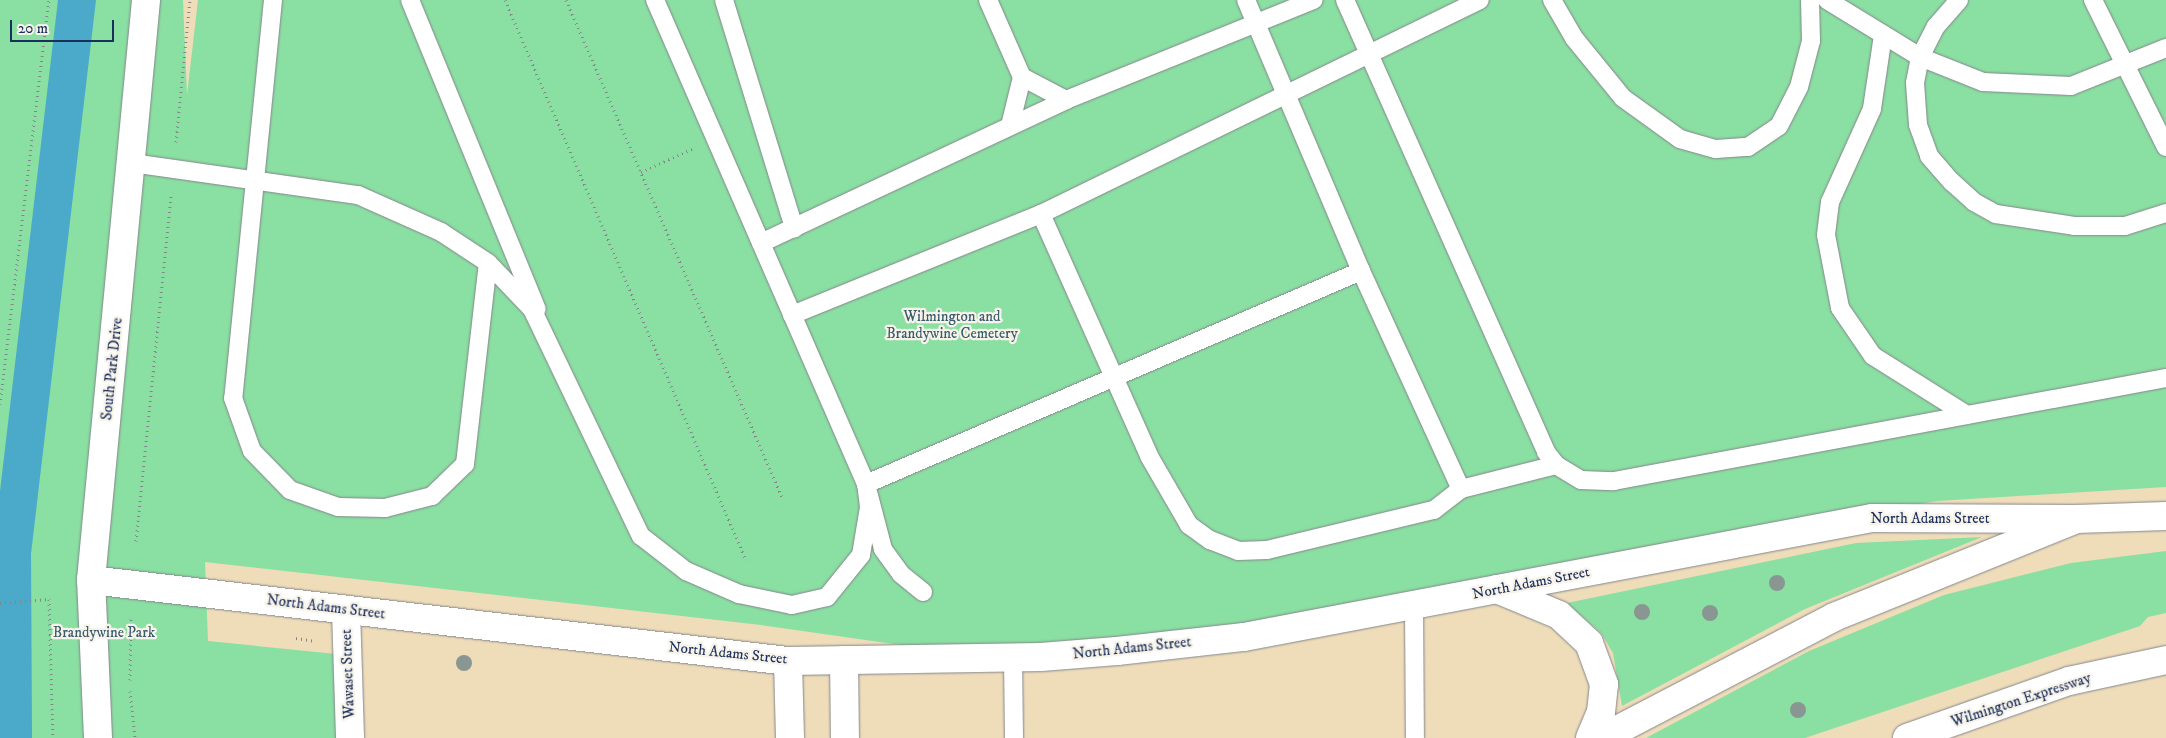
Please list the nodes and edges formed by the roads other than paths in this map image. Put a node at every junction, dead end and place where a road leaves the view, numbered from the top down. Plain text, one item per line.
1 (146, 0) edge
2 (273, 0) edge
3 (410, 0) edge
4 (655, 0) edge
5 (724, 0) edge
6 (988, 0) edge
7 (1246, 0) edge
8 (1314, 0) edge
9 (1345, 0) edge
10 (1480, 0) edge
11 (1552, 0) edge
12 (1810, 0) edge
13 (1828, 0) edge
14 (1959, 0) edge
15 (2093, 0) edge
16 (1256, 23) junction
17 (1883, 35) junction
18 (2166, 48) edge
19 (1370, 54) junction
20 (1920, 57) junction
21 (2128, 63) junction
22 (1022, 77) junction
23 (1284, 95) junction
24 (1066, 100) junction
25 (1010, 126) junction
26 (2166, 147) edge
27 (132, 163) junction
28 (257, 180) junction
29 (2166, 213) edge
30 (1041, 214) junction
31 (794, 228) junction
32 (761, 243) junction
33 (488, 264) junction
34 (1361, 271) junction
35 (792, 315) junction
36 (555, 352) junction
37 (1116, 377) junction
38 (2166, 378) edge
39 (1967, 415) junction
40 (1556, 465) junction
41 (866, 484) junction
42 (1461, 489) junction
43 (2166, 516) edge
44 (2076, 519) junction
45 (91, 580) junction
46 (1498, 590) junction
47 (923, 592) dead end
48 (1414, 606) junction
49 (346, 610) junction
50 (1013, 658) junction
51 (844, 660) junction
52 (2166, 660) edge
53 (788, 661) junction
54 (98, 738) edge
55 (350, 738) edge
56 (790, 738) edge
57 (845, 738) edge
58 (1014, 738) edge
59 (1415, 738) edge
60 (1590, 738) edge
61 (1602, 738) edge
62 (1907, 738) edge

1 - 27 main road, South Park Drive
2 - 28 lane
3 - 36 lane
4 - 32 lane
5 - 31 lane
6 - 22 lane
7 - 16 lane
8 - 16 lane
9 - 19 lane
10 - 19 lane
11 - 12 lane
13 - 17 lane
14 - 20 lane
15 - 21 lane
16 - 23 lane
16 - 24 lane
17 - 20 lane
17 - 39 lane
18 - 21 lane
19 - 23 lane
19 - 40 lane
20 - 21 lane
20 - 29 lane
21 - 26 lane
22 - 24 lane
22 - 25 lane
23 - 30 lane
23 - 34 lane
24 - 25 lane
25 - 31 lane
27 - 28 lane
27 - 45 main road, South Park Drive
28 - 33 lane
28 - 33 lane
30 - 35 lane
30 - 37 lane
31 - 32 lane
32 - 35 lane
33 - 36 lane
34 - 37 lane
34 - 42 lane
35 - 41 lane
36 - 41 lane
37 - 41 lane
37 - 42 lane
38 - 39 lane
39 - 40 lane
40 - 42 lane
41 - 47 lane
43 - 44 main road, North Adams Street
44 - 46 main road, North Adams Street
44 - 61 main road
45 - 49 main road, North Adams Street
45 - 54 main road, South Park Drive
46 - 48 main road, North Adams Street
46 - 60 main road
48 - 50 main road, North Adams Street
48 - 59 lane
49 - 53 main road, North Adams Street
49 - 55 main road, Wawaset Street
50 - 51 main road, North Adams Street
50 - 58 lane
51 - 53 main road, North Adams Street
51 - 57 main road
52 - 62 main road, Wilmington Expressway
53 - 56 main road

